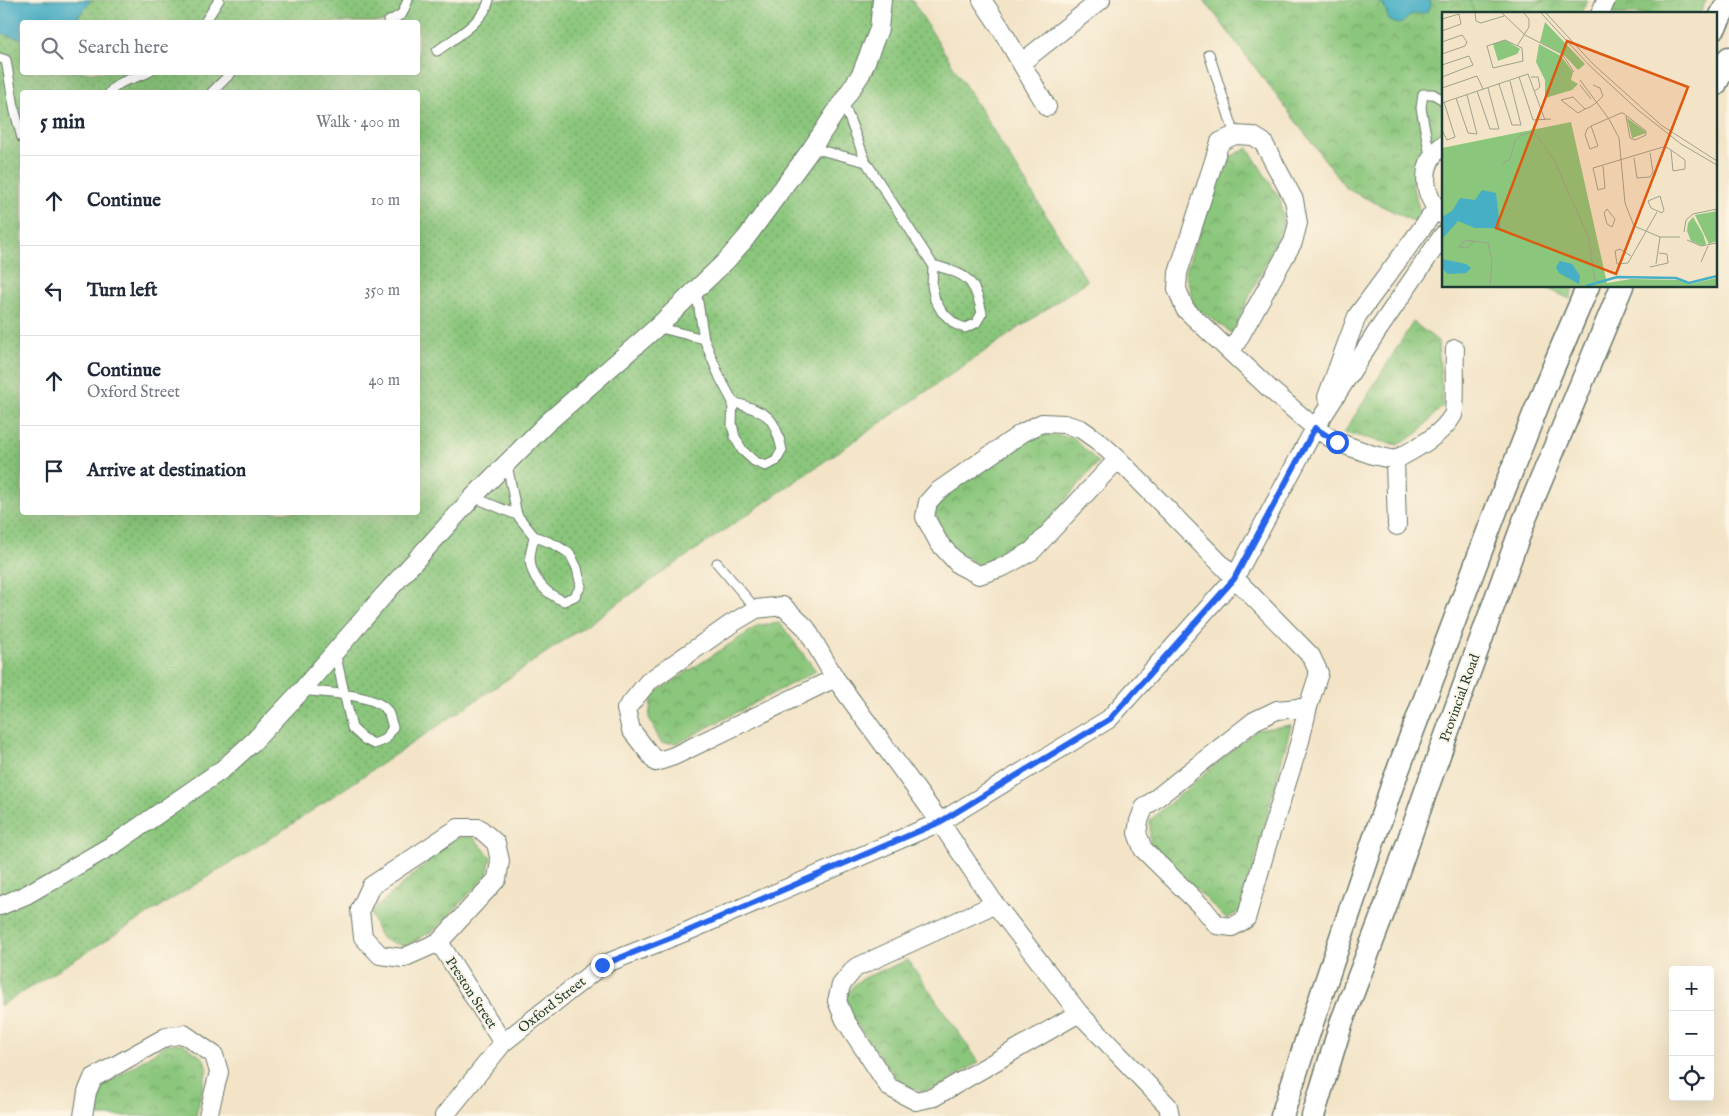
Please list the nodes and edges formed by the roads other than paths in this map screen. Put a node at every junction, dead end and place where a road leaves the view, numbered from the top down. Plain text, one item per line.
1 (219, 0) edge
2 (408, 0) edge
3 (489, 0) edge
4 (882, 0) edge
5 (982, 0) edge
6 (1101, 0) edge
7 (1606, 0) edge
8 (1729, 0) edge
9 (1601, 12) edge
10 (206, 20) edge
11 (392, 20) edge
12 (1716, 25) edge
13 (437, 51) dead end
14 (1209, 54) dead end
15 (0, 58) edge
16 (1729, 58) edge
17 (1022, 63) junction
18 (141, 75) edge
19 (229, 75) edge
20 (1716, 83) edge
21 (112, 90) edge
22 (214, 90) edge
23 (1442, 99) edge
24 (843, 102) junction
25 (1047, 107) dead end
26 (20, 131) edge
27 (1235, 135) junction
28 (1442, 146) edge
29 (812, 148) junction
30 (1431, 159) junction
31 (866, 162) junction
32 (1439, 212) edge
33 (1442, 236) edge
34 (933, 264) junction
35 (1587, 288) edge
36 (1621, 288) edge
37 (696, 290) junction
38 (657, 327) junction
39 (704, 339) junction
40 (1455, 349) dead end
41 (1231, 352) junction
42 (733, 402) junction
43 (1315, 428) junction
44 (1118, 459) junction
45 (1395, 460) junction
46 (507, 464) junction
47 (473, 497) junction
48 (517, 515) junction
49 (1397, 526) dead end
50 (534, 536) junction
51 (717, 563) dead end
52 (1234, 579) junction
53 (756, 609) junction
54 (334, 651) junction
55 (835, 678) junction
56 (302, 690) junction
57 (344, 695) junction
58 (1308, 707) junction
59 (1382, 816) junction
60 (940, 822) junction
61 (1413, 828) junction
62 (995, 904) junction
63 (0, 906) edge
64 (438, 942) junction
65 (1079, 1013) junction
66 (504, 1043) junction
67 (83, 1116) edge
68 (208, 1116) edge
69 (444, 1116) edge
70 (1170, 1116) edge
71 (1282, 1116) edge
72 (1313, 1116) edge

1 - 10 lane
2 - 11 lane
3 - 13 lane
4 - 24 street
5 - 17 street
6 - 17 street
7 - 9 street
8 - 12 street
14 - 27 lane
15 - 26 lane
16 - 20 street
17 - 25 street
18 - 21 lane
19 - 22 lane
23 - 30 lane
24 - 29 street
24 - 31 lane
27 - 41 street
27 - 41 street
28 - 30 street
29 - 31 lane
29 - 37 street
30 - 32 street
31 - 34 lane
32 - 43 street
33 - 43 street
34 - 34 lane
35 - 59 street
36 - 61 street, Provincial Road
37 - 38 street
37 - 39 lane
38 - 39 lane
38 - 46 street
39 - 42 lane
40 - 45 street
41 - 43 street
42 - 42 lane
43 - 45 street
43 - 52 street, Oxford Street
44 - 44 street
44 - 52 street
45 - 49 street
46 - 47 street
46 - 48 lane
47 - 48 lane
47 - 54 street
48 - 50 lane
50 - 50 lane
51 - 53 lane
52 - 58 street
52 - 60 street, Oxford Street
53 - 55 street
53 - 55 street
54 - 56 street
54 - 57 lane
55 - 60 street
56 - 57 lane
56 - 63 street
57 - 57 lane
58 - 58 street
59 - 61 street
59 - 71 street
60 - 62 street
60 - 66 street, Oxford Street
61 - 72 street, Provincial Road
62 - 65 street
62 - 65 street
64 - 64 street
64 - 66 street, Preston Street
65 - 70 street
66 - 69 street, Oxford Street
67 - 68 street

